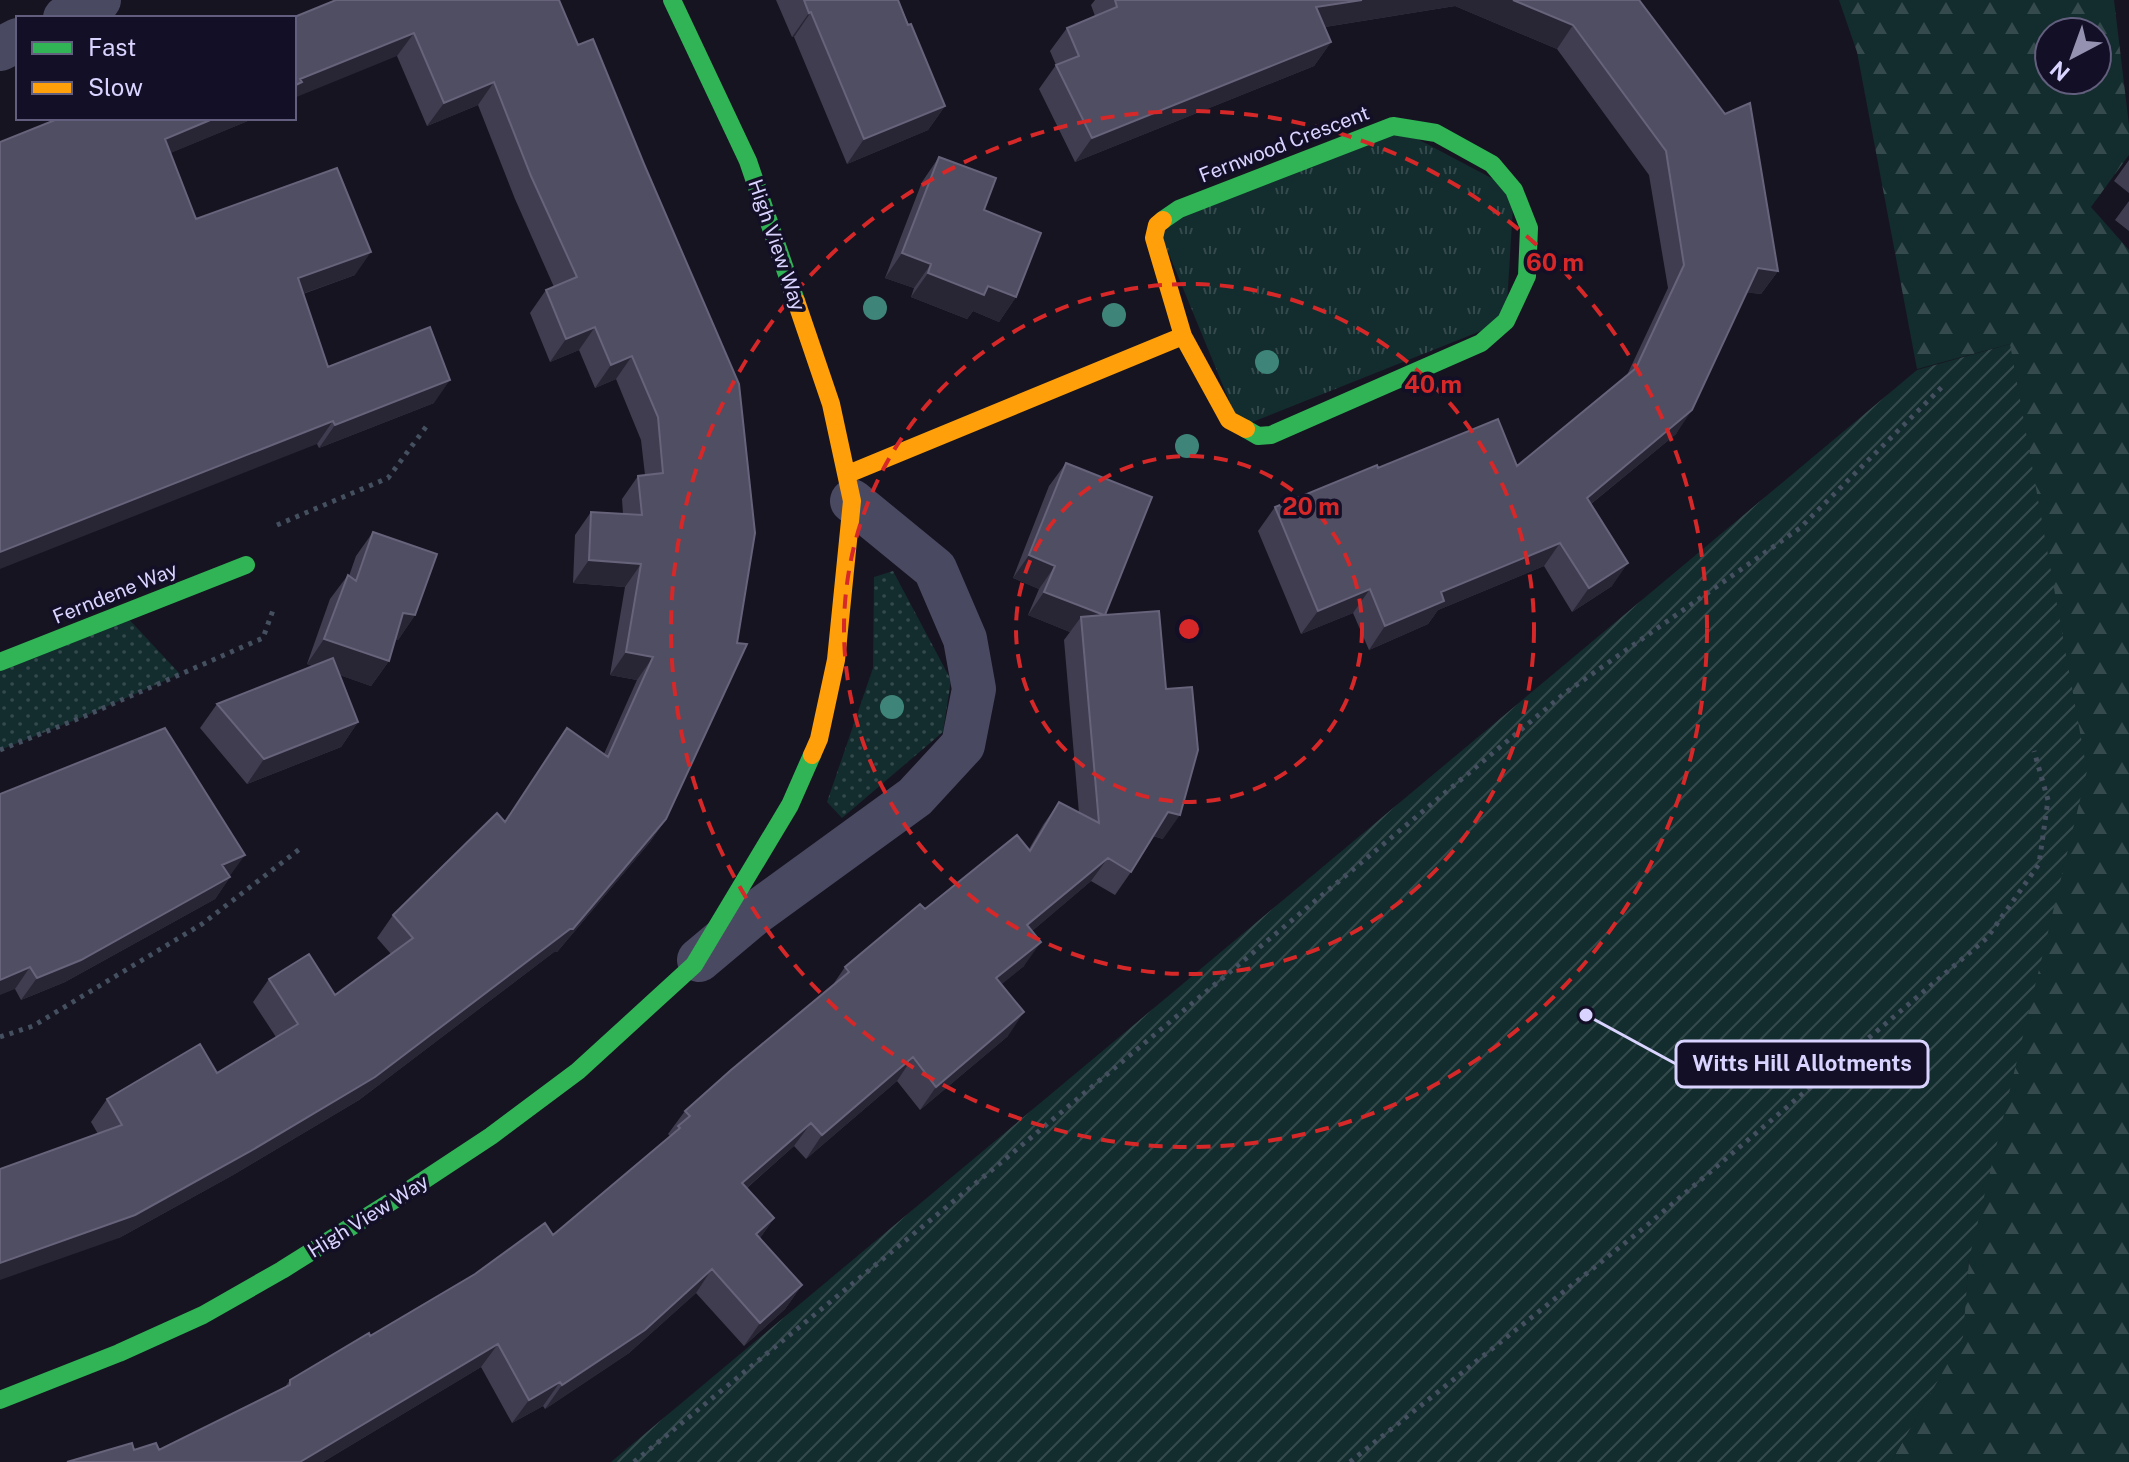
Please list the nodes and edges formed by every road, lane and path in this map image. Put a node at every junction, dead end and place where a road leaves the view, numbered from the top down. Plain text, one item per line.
1 (99, 0) edge
2 (672, 0) edge
3 (69, 16) edge
4 (1183, 336) junction
5 (1944, 385) dead end
6 (426, 427) dead end
7 (850, 487) junction
8 (246, 565) joint
9 (278, 598) dead end
10 (0, 662) edge
11 (0, 750) edge
12 (2034, 751) dead end
13 (301, 848) dead end
14 (694, 965) junction
15 (0, 1037) edge
16 (0, 1400) edge
17 (634, 1462) edge
18 (1350, 1462) edge

1 - 3 street
2 - 7 street, High View Way
4 - 4 street, Fernwood Crescent
4 - 7 street
5 - 17 path
6 - 8 path
7 - 14 street, High View Way
7 - 14 street, High View Way
8 - 10 street, Ferndene Way
9 - 11 path
12 - 18 path
13 - 15 path
14 - 16 street, High View Way

